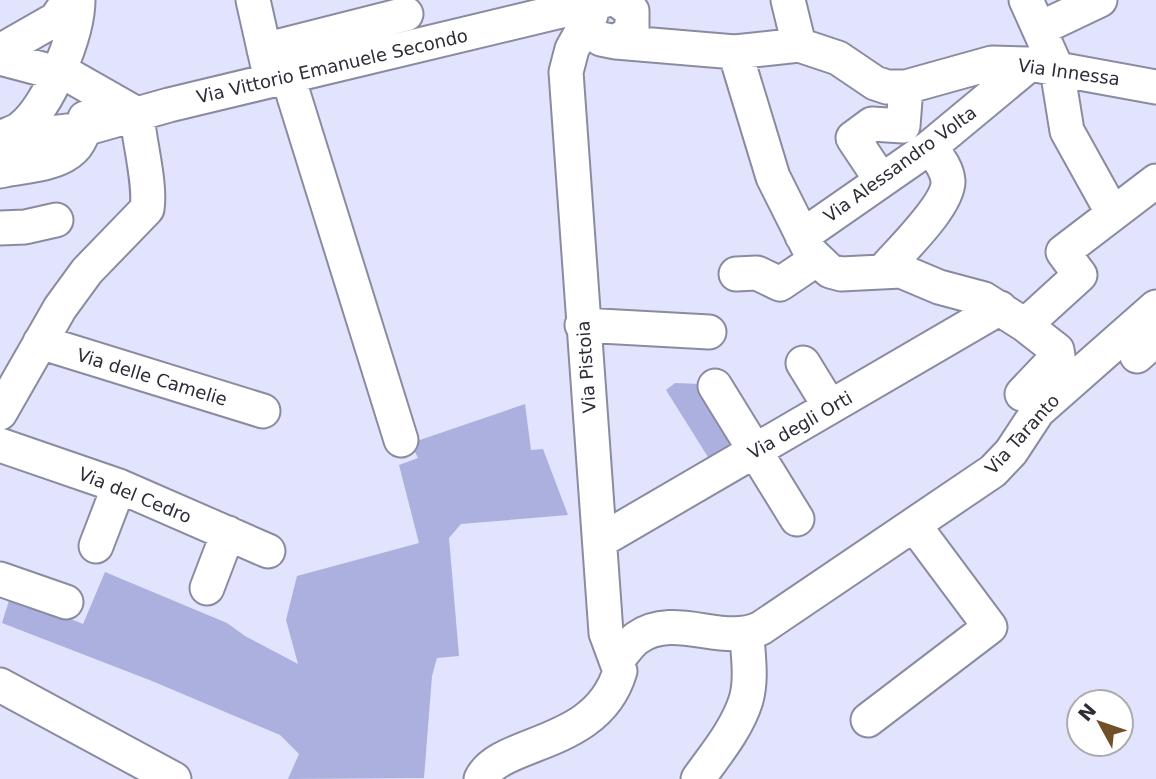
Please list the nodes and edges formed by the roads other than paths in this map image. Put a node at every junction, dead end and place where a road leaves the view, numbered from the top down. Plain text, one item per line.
1 (69, 0) edge
2 (78, 0) edge
3 (253, 0) edge
4 (788, 0) edge
5 (1100, 0) edge
6 (405, 7) edge
7 (1033, 14) edge
8 (515, 15) edge
9 (601, 21) edge
10 (799, 45) junction
11 (412, 47) junction
12 (0, 51) edge
13 (739, 55) junction
14 (0, 58) edge
15 (1044, 67) junction
16 (275, 69) junction
17 (56, 74) junction
18 (89, 85) junction
19 (906, 87) junction
20 (1156, 87) edge
21 (137, 114) junction
22 (84, 129) junction
23 (0, 138) edge
24 (930, 147) junction
25 (0, 171) edge
26 (881, 180) junction
27 (1156, 181) edge
28 (1112, 212) junction
29 (56, 220) dead end
30 (0, 228) edge
31 (810, 247) junction
32 (884, 270) junction
33 (736, 274) dead end
34 (1156, 307) edge
35 (1012, 316) junction
36 (582, 325) junction
37 (709, 332) dead end
38 (22, 356) edge
39 (803, 363) dead end
40 (715, 386) dead end
41 (1022, 394) dead end
42 (830, 407) junction
43 (263, 411) dead end
44 (0, 413) edge
45 (401, 440) dead end
46 (0, 445) edge
47 (755, 451) junction
48 (119, 486) junction
49 (797, 519) dead end
50 (914, 525) junction
51 (228, 533) junction
52 (600, 541) junction
53 (96, 546) dead end
54 (268, 551) dead end
55 (0, 579) edge
56 (207, 588) dead end
57 (66, 603) dead end
58 (747, 635) junction
59 (618, 659) junction
60 (0, 685) edge
61 (868, 720) dead end
62 (477, 778) edge
63 (174, 779) edge
64 (698, 779) edge

1 - 12 street
2 - 17 street
3 - 16 street
4 - 10 street
5 - 7 street
6 - 11 street
6 - 16 street
7 - 15 street
8 - 9 street, Via Vittorio Emanuele Secondo
8 - 11 street, Via Vittorio Emanuele Secondo
9 - 13 street, Via Innessa
9 - 36 street, Via Pistoia
10 - 13 street, Via Innessa
10 - 19 street, Via Innessa
11 - 16 street, Via Vittorio Emanuele Secondo
13 - 31 street
14 - 17 street
15 - 19 street, Via Innessa
15 - 20 street, Via Innessa
15 - 24 street, Via Alessandro Volta
15 - 28 street
16 - 21 street, Via Vittorio Emanuele Secondo
16 - 45 street
17 - 18 street
17 - 23 street
18 - 21 street
18 - 22 street
19 - 26 street
21 - 22 street, Via Vittorio Emanuele Secondo
21 - 38 street
22 - 23 street, Via Vittorio Emanuele Secondo
22 - 25 street
24 - 26 street, Via Alessandro Volta
24 - 32 street
26 - 31 street, Via Alessandro Volta
27 - 28 street
28 - 35 street, Via degli Orti
29 - 30 street
31 - 32 street
31 - 33 street, Via Alessandro Volta
32 - 35 street
34 - 50 street, Via Taranto
35 - 41 street
35 - 42 street, Via degli Orti
36 - 37 street
36 - 52 street, Via Pistoia
38 - 43 street, Via delle Camelie
38 - 44 street
39 - 42 street
40 - 47 street
42 - 47 street, Via degli Orti
46 - 48 street, Via del Cedro
47 - 49 street
47 - 52 street, Via degli Orti
48 - 51 street, Via del Cedro
48 - 53 street
50 - 58 street, Via Taranto
50 - 61 street
51 - 54 street, Via del Cedro
51 - 56 street
52 - 59 street, Via Pistoia
55 - 57 street
58 - 59 street
58 - 64 street
59 - 62 street
60 - 63 street

